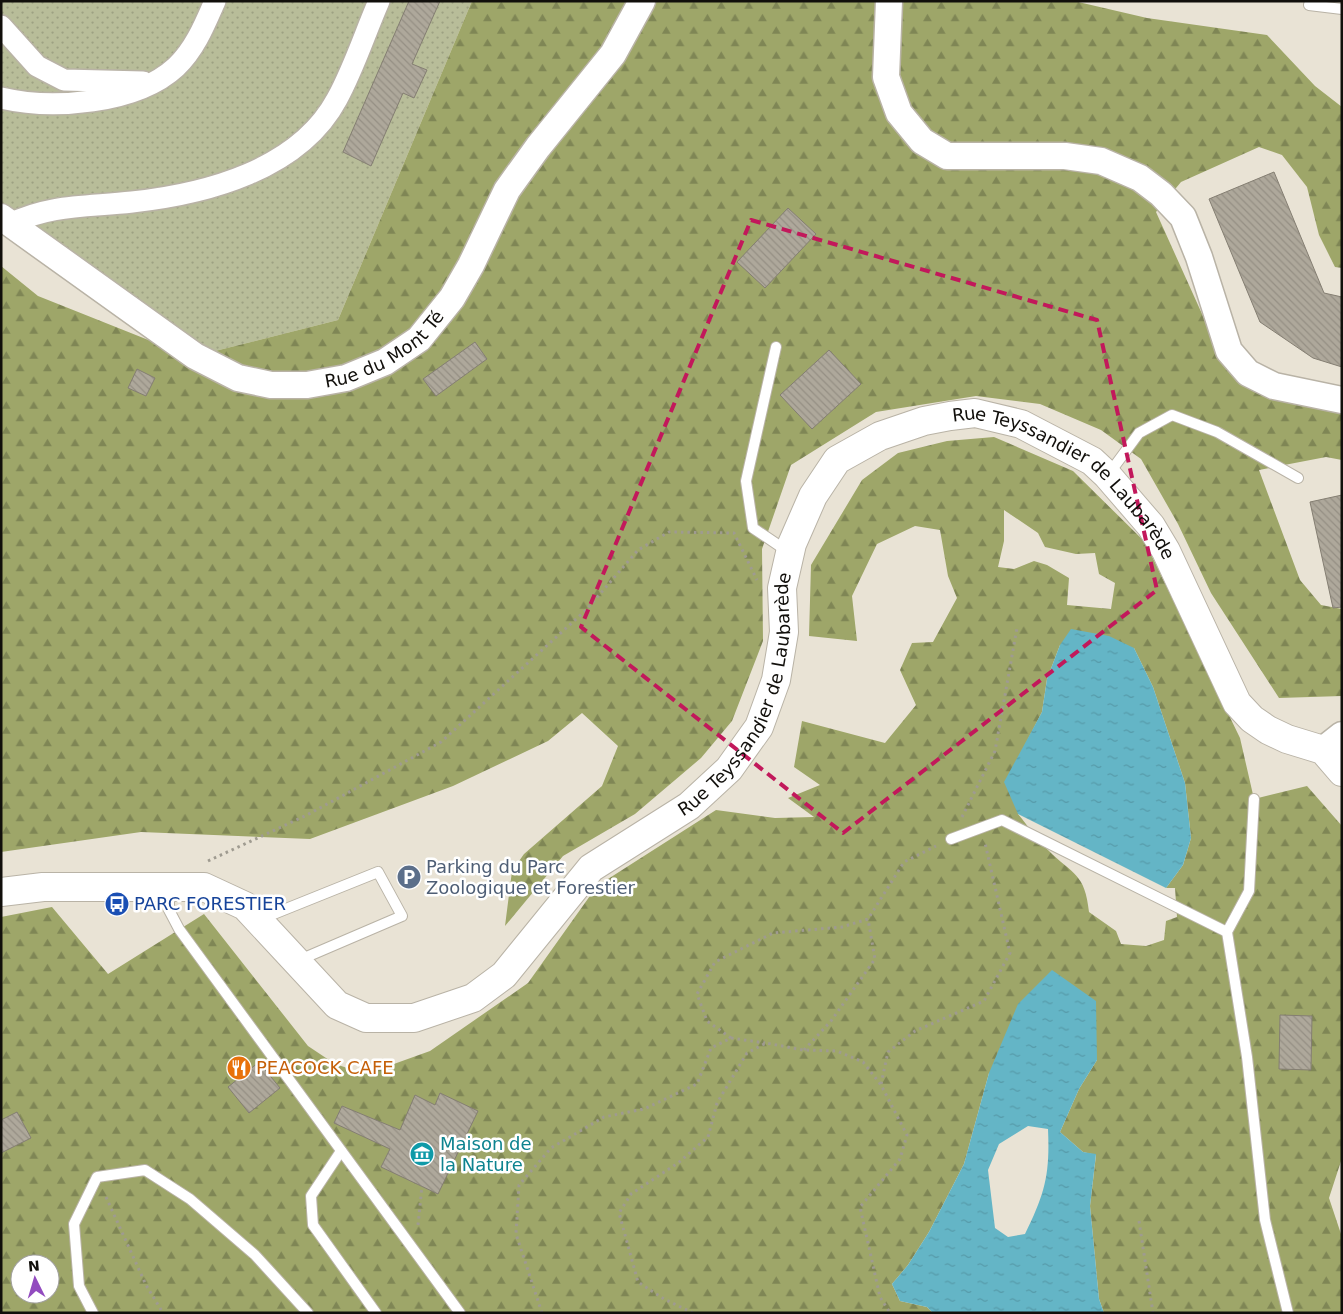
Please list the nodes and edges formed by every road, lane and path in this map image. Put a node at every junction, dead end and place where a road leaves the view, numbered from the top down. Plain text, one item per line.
1 (216, 1) edge
2 (378, 1) edge
3 (642, 1) edge
4 (889, 1) edge
5 (1310, 1) edge
6 (1342, 10) edge
7 (1, 26) edge
8 (153, 82) junction
9 (1, 98) edge
10 (6, 221) edge
11 (776, 347) dead end
12 (1342, 400) edge
13 (1107, 475) junction
14 (1298, 478) dead end
15 (790, 553) junction
16 (1018, 628) dead end
17 (1332, 743) edge
18 (1342, 772) edge
19 (1254, 799) dead end
20 (982, 828) junction
21 (951, 839) junction
22 (199, 864) dead end
23 (170, 885) junction
24 (1, 892) edge
25 (868, 920) junction
26 (258, 921) junction
27 (1227, 932) junction
28 (296, 961) junction
29 (731, 1038) junction
30 (766, 1043) junction
31 (803, 1050) junction
32 (881, 1085) junction
33 (341, 1151) junction
34 (97, 1177) junction
35 (422, 1186) dead end
36 (1139, 1220) dead end
37 (415, 1253) junction
38 (93, 1313) edge
39 (163, 1313) edge
40 (308, 1313) edge
41 (376, 1313) edge
42 (460, 1313) edge
43 (542, 1313) edge
44 (693, 1313) edge
45 (890, 1313) edge
46 (1153, 1313) edge
47 (1288, 1313) edge

1 - 8 street
2 - 10 street
3 - 10 street, Rue du Mont Té
4 - 12 street
5 - 6 lane
7 - 8 street
8 - 9 street
11 - 15 lane
13 - 14 lane
13 - 15 main road, Rue Teyssandier de Laubarède
13 - 17 main road, Rue Teyssandier de Laubarède
15 - 22 path
15 - 28 main road, Rue Teyssandier de Laubarède
16 - 21 path
17 - 18 main road
19 - 27 lane
20 - 21 lane
20 - 27 lane
20 - 32 path
21 - 25 path
23 - 24 main road, Rue Teyssandier de Laubarède
23 - 26 main road, Rue Teyssandier de Laubarède
23 - 33 lane
25 - 29 path
25 - 31 path
26 - 28 main road, Rue Teyssandier de Laubarède
26 - 28 lane
27 - 47 lane
29 - 30 path
29 - 43 path
30 - 31 path
30 - 44 path
31 - 32 path
32 - 45 path
33 - 37 lane
33 - 41 lane
34 - 38 lane
34 - 39 path
34 - 40 lane
35 - 37 path
36 - 46 path
37 - 42 lane

